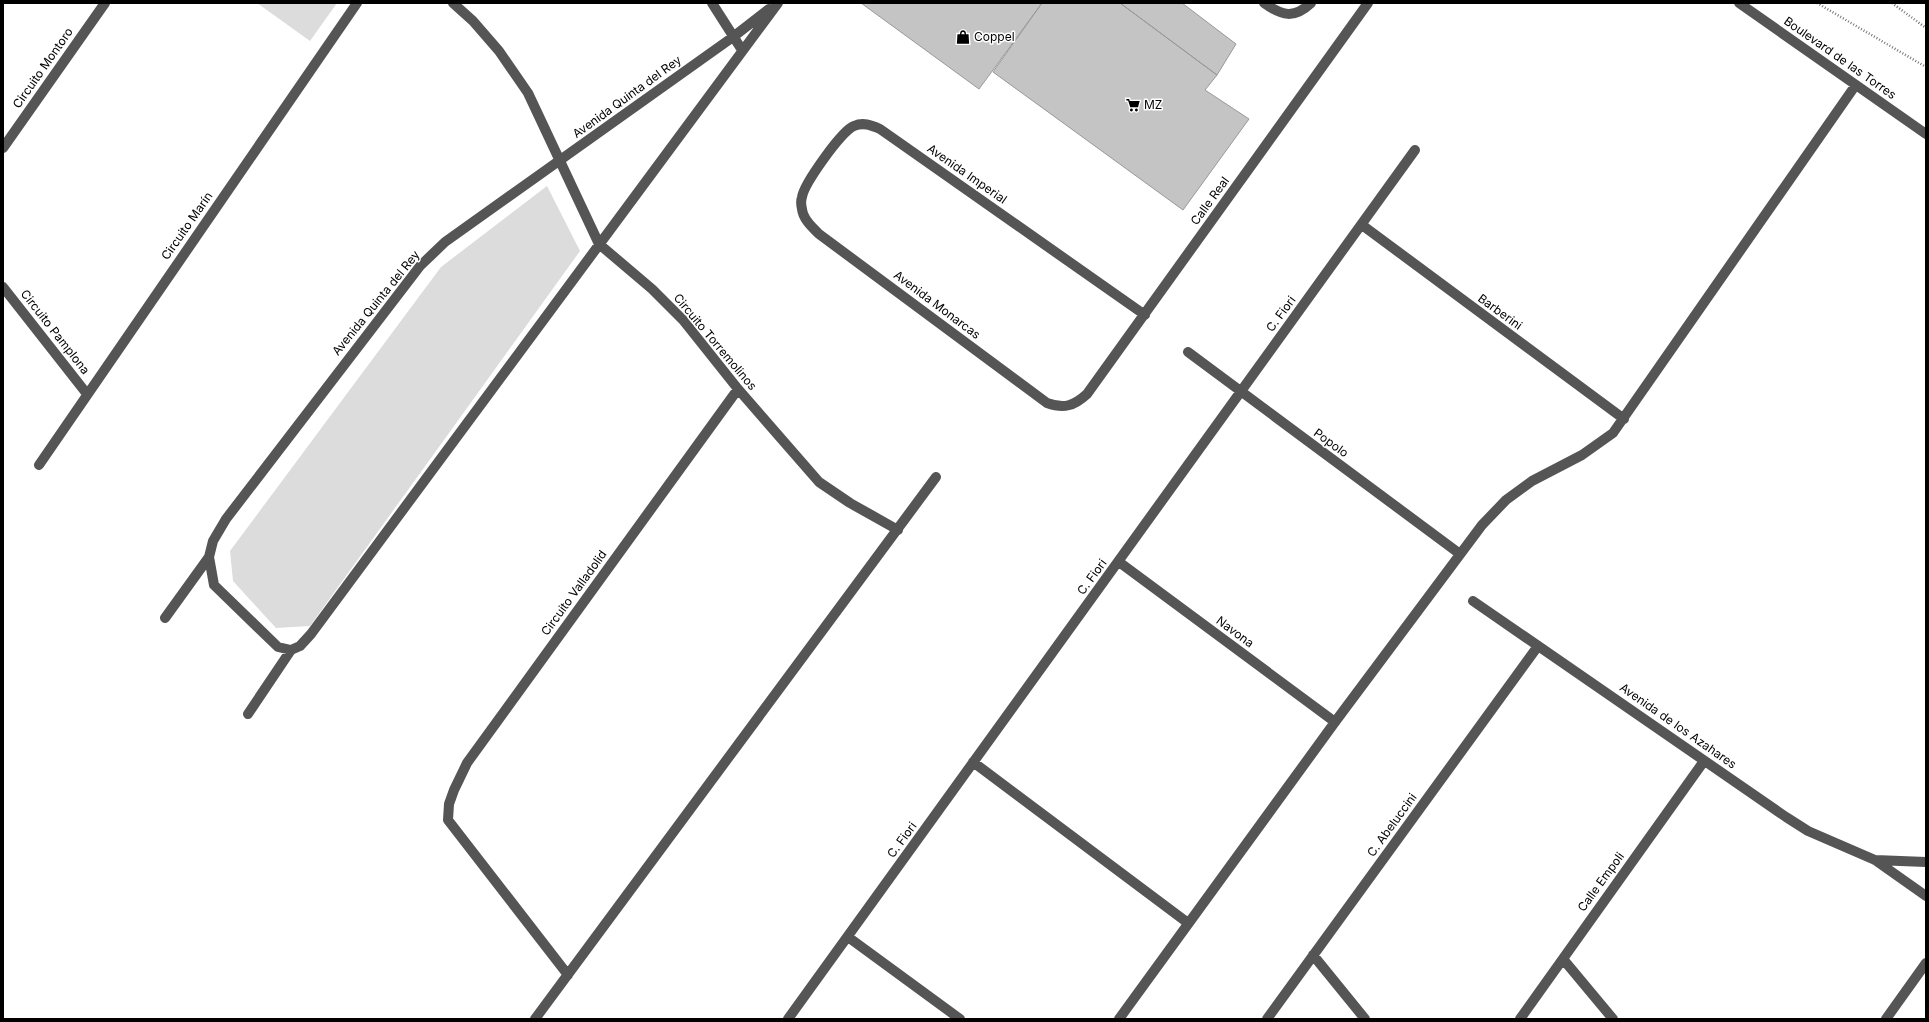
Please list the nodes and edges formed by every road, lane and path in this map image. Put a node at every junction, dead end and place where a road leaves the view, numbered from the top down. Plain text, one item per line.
1 (105, 3) edge
2 (357, 3) edge
3 (453, 3) edge
4 (712, 3) edge
5 (777, 3) edge
6 (1264, 3) edge
7 (1312, 3) edge
8 (1368, 3) edge
9 (1739, 3) edge
10 (1817, 3) edge
11 (1892, 3) edge
12 (1926, 28) edge
13 (733, 37) junction
14 (742, 50) junction
15 (1926, 67) edge
16 (1855, 86) junction
17 (1926, 134) edge
18 (3, 148) edge
19 (1415, 150) dead end
20 (560, 161) junction
21 (802, 210) joint
22 (1362, 225) junction
23 (599, 244) junction
24 (3, 287) edge
25 (1144, 315) junction
26 (1188, 352) dead end
27 (738, 389) junction
28 (1241, 392) junction
29 (87, 394) junction
30 (1067, 407) joint
31 (1624, 419) junction
32 (39, 465) dead end
33 (936, 477) dead end
34 (898, 530) junction
35 (1460, 554) junction
36 (209, 557) junction
37 (1120, 562) junction
38 (1473, 601) dead end
39 (164, 618) dead end
40 (1538, 646) junction
41 (291, 650) junction
42 (248, 714) dead end
43 (1335, 722) junction
44 (1704, 760) junction
45 (973, 762) junction
46 (1875, 860) junction
47 (1926, 862) edge
48 (1926, 896) edge
49 (1188, 923) junction
50 (848, 937) junction
51 (1313, 955) junction
52 (1563, 958) junction
53 (1926, 964) edge
54 (568, 975) junction
55 (535, 1019) edge
56 (788, 1019) edge
57 (960, 1019) edge
58 (1119, 1019) edge
59 (1267, 1019) edge
60 (1364, 1019) edge
61 (1520, 1019) edge
62 (1613, 1019) edge
63 (1886, 1019) edge

1 - 18 street, Circuito Montoro
2 - 29 street, Circuito Marín
3 - 20 street, Circuito Torremolinos
4 - 13 street
5 - 13 street, Avenida Quinta del Rey
5 - 14 street
6 - 7 street
8 - 25 street, Calle Real
9 - 16 street, Boulevard de las Torres
10 - 15 path
11 - 12 path
13 - 14 street
13 - 20 street, Avenida Quinta del Rey
14 - 23 street
16 - 17 street, Boulevard de las Torres
16 - 31 street
19 - 22 street, C. Fiori
20 - 23 street, Circuito Torremolinos
20 - 36 street, Avenida Quinta del Rey
21 - 25 street, Avenida Imperial
21 - 30 street, Avenida Monarcas
22 - 28 street, C. Fiori
22 - 31 street, Barberini
23 - 27 street, Circuito Torremolinos
23 - 41 street
24 - 29 street, Circuito Pamplona
25 - 30 street, Calle Real
26 - 28 street, Popolo
27 - 34 street, Circuito Torremolinos
27 - 54 street, Circuito Valladolid
28 - 35 street, Popolo
28 - 37 street, C. Fiori
29 - 32 street, Circuito Marín
31 - 35 street
33 - 34 street
34 - 54 street
35 - 43 street
36 - 39 street, Avenida Quinta del Rey
36 - 41 street
37 - 43 street, Navona
37 - 45 street, C. Fiori
38 - 40 street, Avenida de los Azahares
40 - 44 street, Avenida de los Azahares
40 - 51 street, C. Abeluccini
41 - 42 street
43 - 49 street
44 - 46 street, Avenida de los Azahares
44 - 52 street, Calle Empoli
45 - 49 street
45 - 50 street, C. Fiori
46 - 47 street, Avenida de los Azahares
46 - 48 street, Avenida de los Azahares
49 - 58 street
50 - 56 street, C. Fiori
50 - 57 street
51 - 59 street, C. Abeluccini
51 - 60 street
52 - 61 street, Calle Empoli
52 - 62 street
53 - 63 street
54 - 55 street

